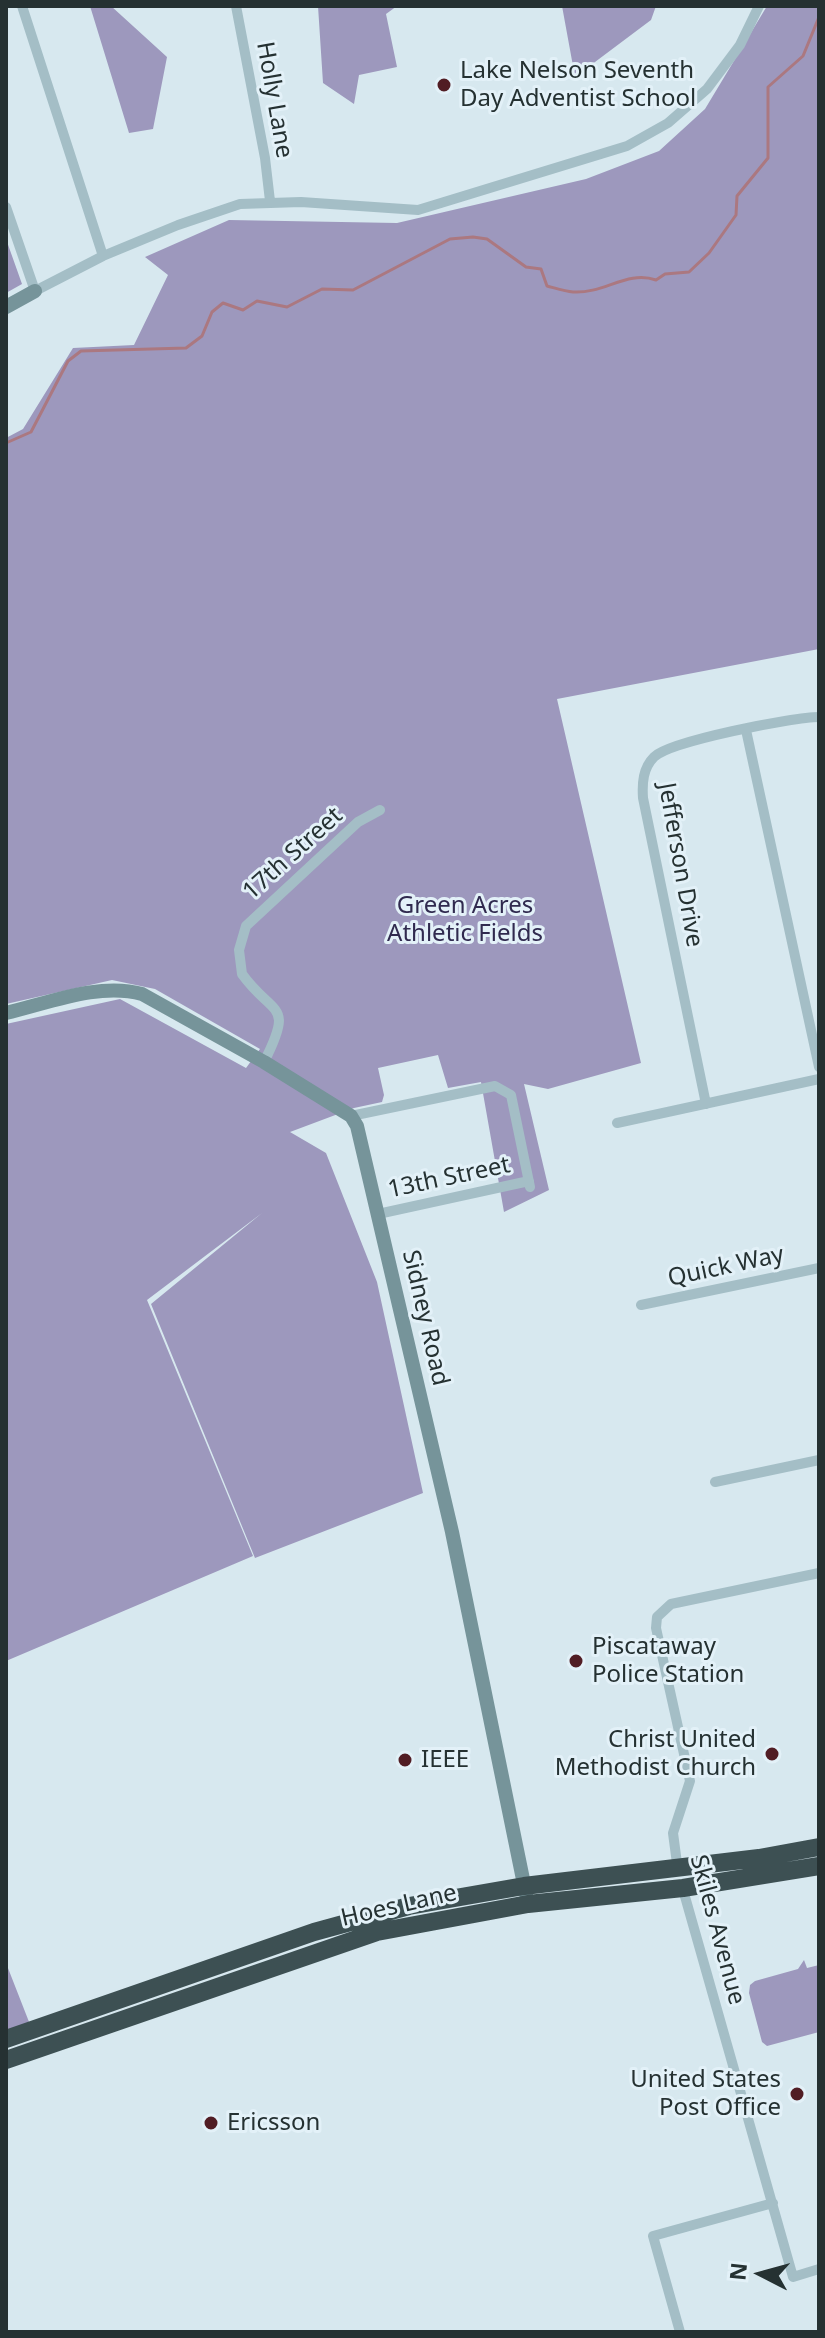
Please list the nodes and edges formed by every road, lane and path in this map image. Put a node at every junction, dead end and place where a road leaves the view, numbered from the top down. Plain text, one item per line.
1 (22, 6) edge
2 (236, 6) edge
3 (759, 6) edge
4 (270, 201) junction
5 (6, 207) edge
6 (103, 256) junction
7 (35, 291) junction
8 (6, 307) edge
9 (819, 717) edge
10 (746, 730) junction
11 (380, 810) dead end
12 (6, 1013) edge
13 (264, 1062) junction
14 (819, 1067) edge
15 (819, 1079) edge
16 (706, 1104) junction
17 (351, 1116) junction
18 (617, 1123) dead end
19 (378, 1214) junction
20 (819, 1268) edge
21 (641, 1305) dead end
22 (819, 1460) edge
23 (715, 1482) dead end
24 (819, 1573) edge
25 (819, 1847) edge
26 (819, 1866) edge
27 (677, 1868) junction
28 (683, 1888) junction
29 (526, 1895) junction
30 (6, 2039) edge
31 (6, 2060) edge
32 (773, 2203) junction
33 (819, 2269) edge
34 (680, 2332) edge

1 - 6 street
2 - 4 street, Holly Lane
3 - 4 street
4 - 6 street
5 - 7 street
6 - 7 street
7 - 8 street
9 - 10 street, Jefferson Drive
10 - 14 street
10 - 16 street, Jefferson Drive
11 - 13 street, 17th Street
12 - 13 street
13 - 17 street
15 - 16 street
16 - 18 street
17 - 19 street, Sidney Road
17 - 19 street, 13th Street
19 - 29 street, Sidney Road
20 - 21 street, Quick Way
22 - 23 street
24 - 27 street, Skiles Avenue
25 - 27 highway, Hoes Lane
26 - 28 highway, Hoes Lane
27 - 28 street, Skiles Avenue
27 - 29 highway, Hoes Lane
28 - 29 highway, Hoes Lane
28 - 32 street, Skiles Avenue
29 - 30 highway, Hoes Lane
29 - 31 highway, Hoes Lane
32 - 33 street, Skiles Avenue
32 - 34 street

